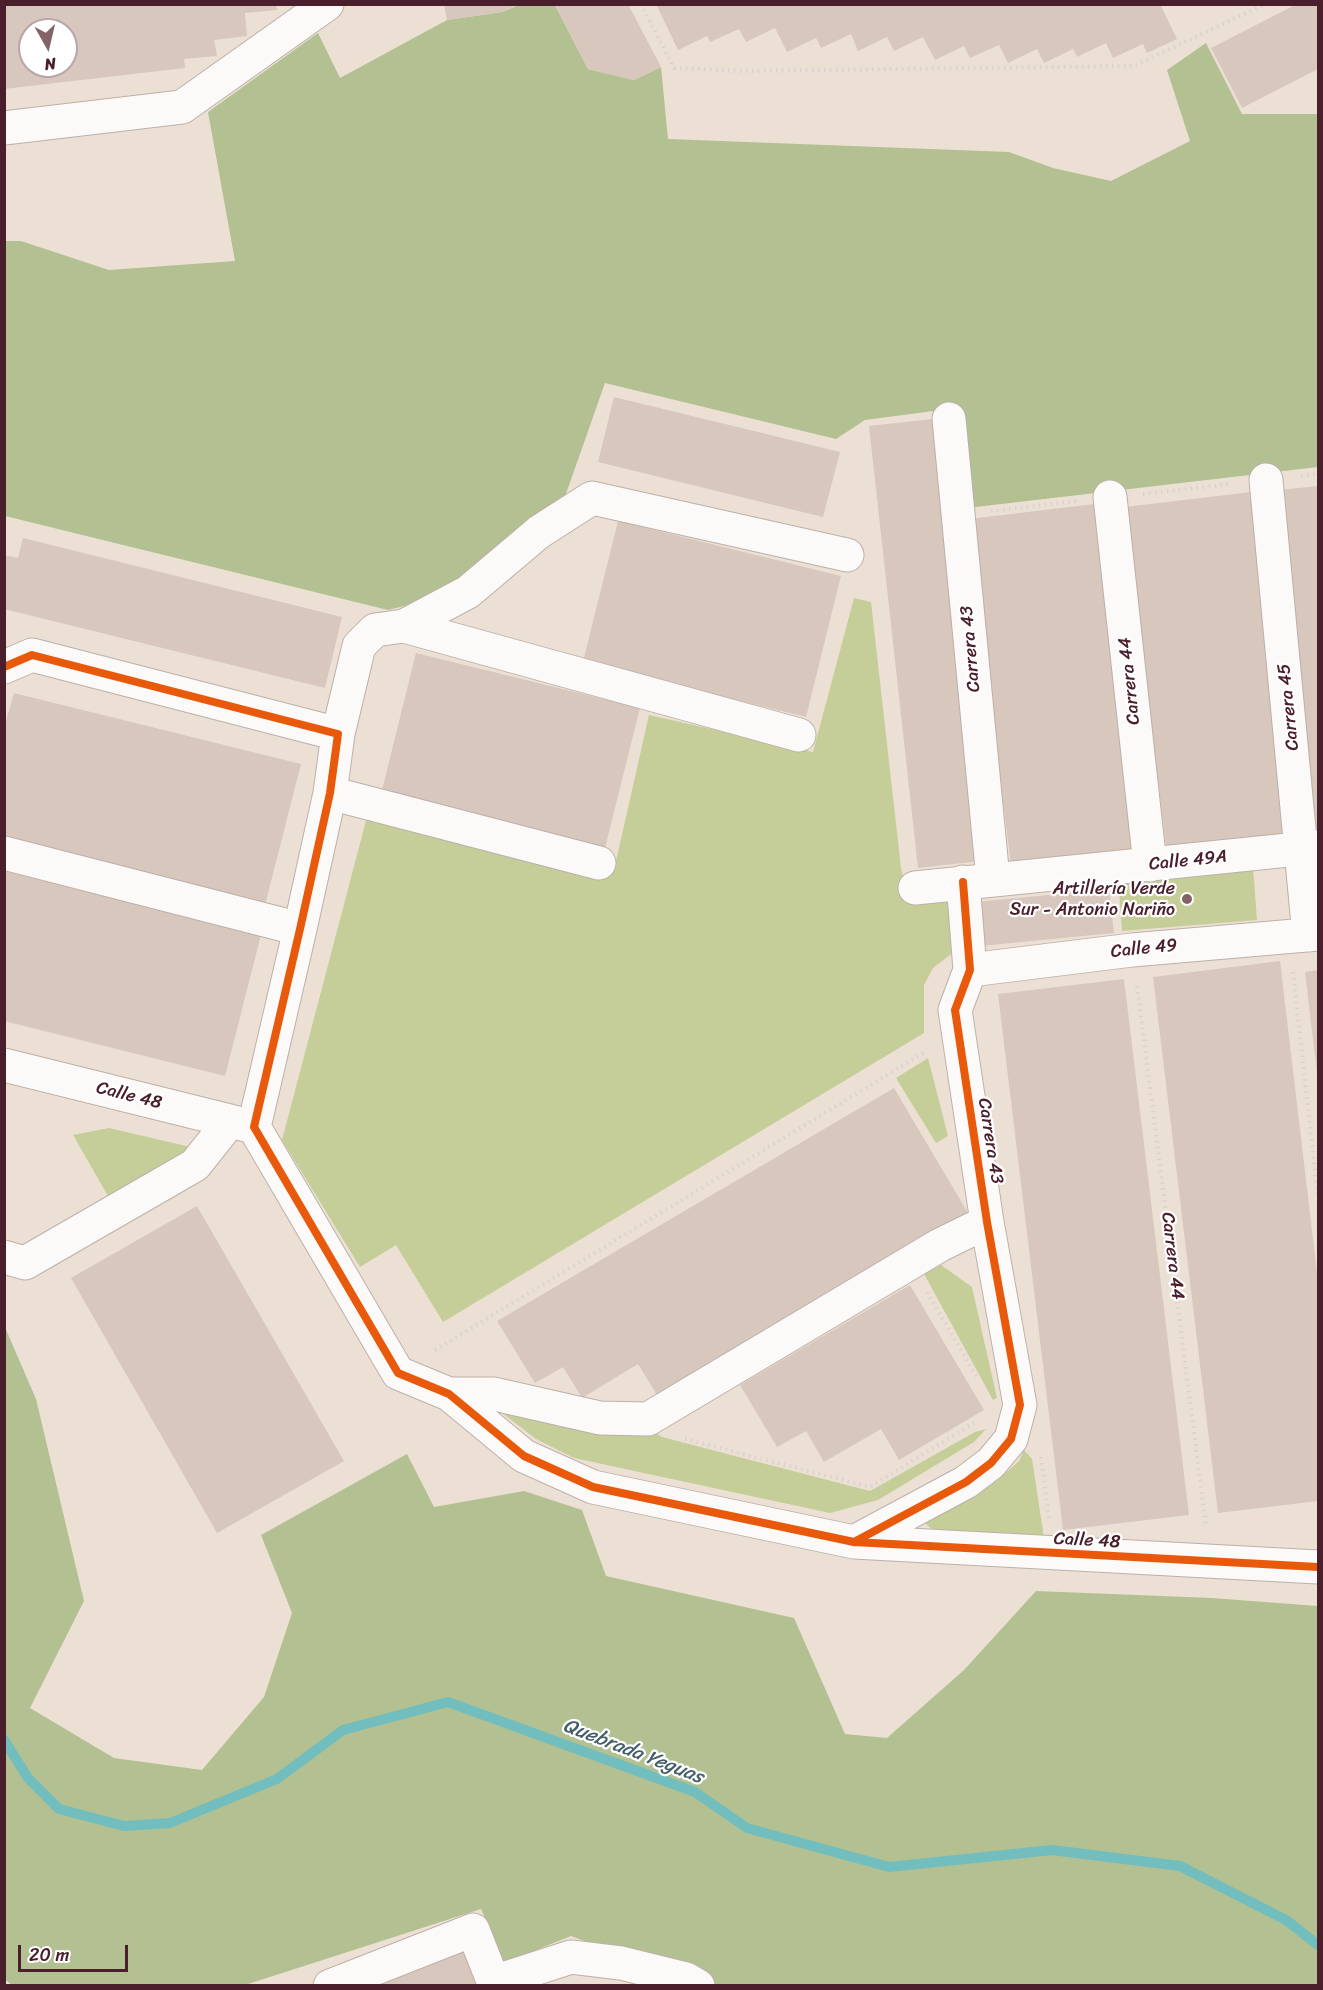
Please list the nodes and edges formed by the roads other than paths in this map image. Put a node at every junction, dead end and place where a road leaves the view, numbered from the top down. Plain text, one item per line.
1 (327, 4) edge
2 (4, 128) edge
3 (949, 419) dead end
4 (1266, 480) dead end
5 (1110, 497) dead end
6 (847, 555) dead end
7 (404, 626) junction
8 (4, 667) edge
9 (338, 734) junction
10 (799, 735) dead end
11 (330, 793) junction
12 (1310, 848) edge
13 (4, 853) edge
14 (599, 863) dead end
15 (1150, 865) junction
16 (978, 880) junction
17 (915, 888) dead end
18 (300, 929) junction
19 (1306, 935) edge
20 (970, 970) junction
21 (4, 1065) edge
22 (242, 1124) junction
23 (987, 1222) junction
24 (4, 1257) edge
25 (449, 1394) junction
26 (854, 1542) junction
27 (1318, 1567) edge
28 (494, 1984) edge
29 (691, 1984) edge
30 (330, 1986) edge

1 - 2 street
3 - 16 street, Carrera 43
4 - 12 street, Carrera 45
5 - 15 street, Carrera 44
6 - 7 street
7 - 9 street
7 - 10 street
8 - 9 street
9 - 11 street
11 - 14 street
11 - 18 street
12 - 15 street, Calle 49A
12 - 19 street, Carrera 45
13 - 18 street
15 - 16 street, Calle 49A
16 - 17 street, Calle 49A
16 - 20 street, Carrera 43
18 - 22 street
19 - 20 street, Calle 49
20 - 23 street, Carrera 43
21 - 22 street, Calle 48
22 - 24 street
22 - 25 street
23 - 25 street
23 - 26 street, Carrera 43
25 - 26 street, Calle 48
26 - 27 street, Calle 48
28 - 29 street
28 - 30 street

